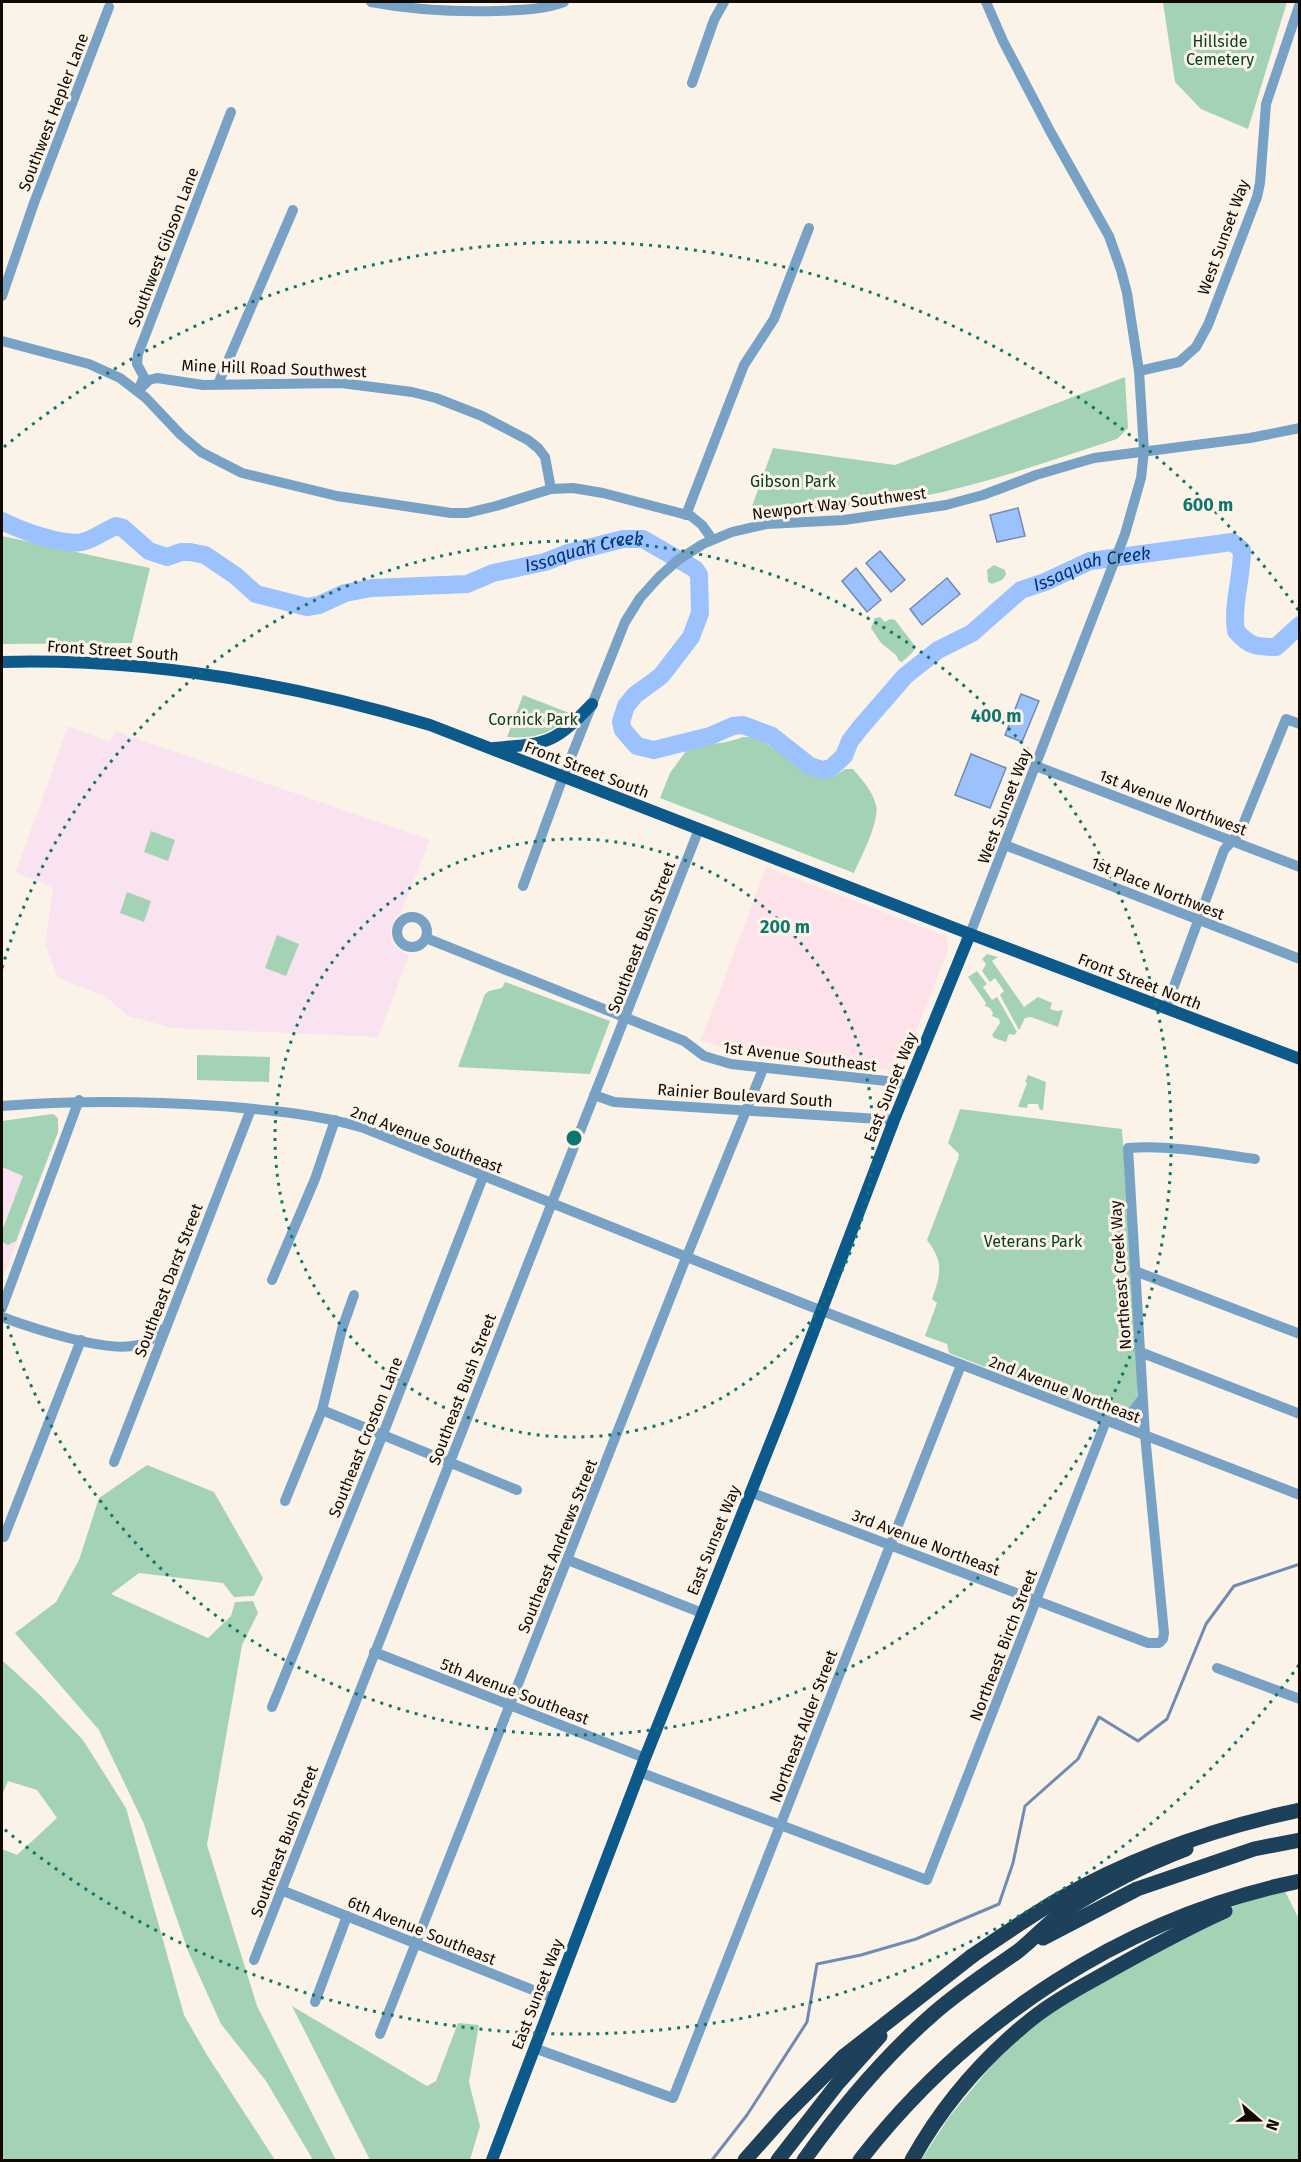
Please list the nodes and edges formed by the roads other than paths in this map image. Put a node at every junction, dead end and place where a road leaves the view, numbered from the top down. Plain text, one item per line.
1 (371, 2) edge
2 (564, 2) edge
3 (724, 2) edge
4 (987, 2) edge
5 (1299, 3) edge
6 (109, 7) dead end
7 (692, 83) dead end
8 (231, 112) dead end
9 (293, 210) dead end
10 (809, 228) dead end
11 (2, 296) edge
12 (2, 341) edge
13 (1138, 371) junction
14 (218, 384) junction
15 (138, 391) junction
16 (1299, 428) edge
17 (1144, 451) junction
18 (551, 489) junction
19 (686, 515) junction
20 (711, 539) junction
21 (2, 662) edge
22 (592, 704) junction
23 (1299, 724) edge
24 (489, 748) junction
25 (1036, 766) junction
26 (563, 777) junction
27 (699, 830) junction
28 (1232, 841) junction
29 (1005, 845) junction
30 (1299, 867) edge
31 (523, 886) dead end
32 (1197, 920) junction
33 (970, 934) junction
34 (426, 938) dead end
35 (1299, 959) edge
36 (1166, 1008) junction
37 (625, 1018) junction
38 (1299, 1059) edge
39 (764, 1069) junction
40 (908, 1086) junction
41 (594, 1095) junction
42 (79, 1100) junction
43 (2, 1106) edge
44 (251, 1109) junction
45 (745, 1110) junction
46 (336, 1120) junction
47 (894, 1120) junction
48 (1255, 1159) dead end
49 (483, 1177) junction
50 (552, 1204) junction
51 (686, 1258) junction
52 (1135, 1271) junction
53 (272, 1281) dead end
54 (354, 1295) dead end
55 (2, 1308) edge
56 (820, 1310) junction
57 (2, 1317) edge
58 (170, 1318) junction
59 (1299, 1334) edge
60 (81, 1340) junction
61 (1140, 1352) junction
62 (961, 1365) junction
63 (1142, 1399) junction
64 (322, 1410) junction
65 (1299, 1414) edge
66 (1109, 1422) junction
67 (383, 1434) junction
68 (1144, 1435) junction
69 (450, 1461) junction
70 (114, 1462) dead end
71 (517, 1490) dead end
72 (750, 1492) junction
73 (1299, 1495) edge
74 (285, 1501) dead end
75 (4, 1537) dead end
76 (890, 1545) junction
77 (568, 1560) junction
78 (1036, 1600) junction
79 (702, 1613) junction
80 (1159, 1643) joint
81 (374, 1653) junction
82 (1217, 1668) dead end
83 (1299, 1699) edge
84 (510, 1704) junction
85 (272, 1707) dead end
86 (645, 1758) junction
87 (639, 1772) junction
88 (1299, 1809) edge
89 (781, 1825) junction
90 (1299, 1840) edge
91 (1299, 1881) edge
92 (1282, 1885) junction
93 (281, 1890) junction
94 (347, 1916) junction
95 (416, 1943) junction
96 (1019, 1950) junction
97 (254, 1960) dead end
98 (1094, 1979) junction
99 (553, 1998) junction
100 (315, 2002) dead end
101 (907, 2008) junction
102 (380, 2034) dead end
103 (534, 2048) junction
104 (492, 2160) edge
105 (745, 2160) edge
106 (778, 2160) edge
107 (804, 2160) edge
108 (860, 2160) edge
109 (912, 2160) edge
110 (921, 2160) edge

1 - 2 street
3 - 7 street
4 - 13 street, West Sunset Way
5 - 13 street, West Sunset Way
6 - 11 street, Southwest Hepler Lane
8 - 15 street, Southwest Gibson Lane
9 - 14 street
10 - 19 street
12 - 15 street
13 - 17 street, West Sunset Way
14 - 15 street, Mine Hill Road Southwest
14 - 18 street, Mine Hill Road Southwest
15 - 18 street
16 - 17 street, Newport Way Southwest
17 - 20 street, Newport Way Southwest
17 - 25 street, West Sunset Way
18 - 19 street
19 - 20 street
20 - 22 street, Newport Way Southwest
21 - 24 main road, Front Street South
22 - 24 main road
22 - 26 street, Newport Way Southwest
23 - 28 street
24 - 26 main road, Front Street South
25 - 28 street, 1st Avenue Northwest
25 - 29 street, West Sunset Way
26 - 27 main road, Front Street South
26 - 31 street, Newport Way Southwest
27 - 33 main road, Front Street South
27 - 37 street, Southeast Bush Street
28 - 30 street, 1st Avenue Northwest
28 - 32 street
29 - 32 street, 1st Place Northwest
29 - 33 street, West Sunset Way
32 - 35 street, 1st Place Northwest
32 - 36 street
33 - 36 main road, Front Street North
33 - 40 main road, East Sunset Way
34 - 37 street, 1st Avenue Southeast
36 - 38 main road, Front Street North
37 - 39 street, 1st Avenue Southeast
37 - 41 street, Southeast Bush Street
39 - 40 street, 1st Avenue Southeast
39 - 45 street, Southeast Andrews Street
40 - 47 main road, East Sunset Way
41 - 45 street, Rainier Boulevard South
41 - 50 street, Southeast Bush Street
42 - 43 street, 2nd Avenue Southeast
42 - 44 street, 2nd Avenue Southeast
42 - 55 street
44 - 46 street, 2nd Avenue Southeast
44 - 58 street, Southeast Darst Street
45 - 47 street, Rainier Boulevard South
45 - 51 street, Southeast Andrews Street
46 - 49 street, 2nd Avenue Southeast
46 - 53 street
47 - 56 main road, East Sunset Way
48 - 52 street, Northeast Creek Way
49 - 50 street, 2nd Avenue Southeast
49 - 67 street, Southeast Croston Lane
50 - 51 street, 2nd Avenue Southeast
50 - 69 street, Southeast Bush Street
51 - 56 street, 2nd Avenue Southeast
51 - 77 street, Southeast Andrews Street
52 - 59 street
52 - 61 street, Northeast Creek Way
54 - 64 street
56 - 62 street, 2nd Avenue Northeast
56 - 72 main road, East Sunset Way
57 - 60 street
58 - 60 street
58 - 70 street, Southeast Darst Street
60 - 75 street
61 - 63 street, Northeast Creek Way
61 - 65 street
62 - 66 street, 2nd Avenue Northeast
62 - 76 street, Northeast Alder Street
63 - 66 street
63 - 68 street, Northeast Creek Way
64 - 67 street
64 - 74 street
66 - 68 street, 2nd Avenue Northeast
66 - 78 street, Northeast Birch Street
67 - 69 street
67 - 85 street, Southeast Croston Lane
68 - 73 street, 2nd Avenue Northeast
68 - 80 street, Northeast Creek Way
69 - 71 street
69 - 81 street, Southeast Bush Street
72 - 76 street, 3rd Avenue Northeast
72 - 79 main road, East Sunset Way
76 - 78 street, 3rd Avenue Northeast
76 - 89 street, Northeast Alder Street
77 - 79 street
77 - 84 street, Southeast Andrews Street
78 - 80 street, 3rd Avenue Northeast
78 - 89 street, Northeast Birch Street
79 - 86 main road, East Sunset Way
81 - 84 street, 5th Avenue Southeast
81 - 93 street, Southeast Bush Street
82 - 83 street
84 - 86 street, 5th Avenue Southeast
84 - 95 street, Southeast Andrews Street
86 - 87 main road, East Sunset Way
87 - 89 street
87 - 99 main road, East Sunset Way
88 - 96 highway
88 - 101 highway, bridge
89 - 103 street, Northeast Alder Street
90 - 96 highway
91 - 92 highway
92 - 98 highway
92 - 108 highway
93 - 94 street, 6th Avenue Southeast
93 - 97 street, Southeast Bush Street
94 - 95 street, 6th Avenue Southeast
94 - 100 street
95 - 99 street, 6th Avenue Southeast
95 - 102 street, Southeast Andrews Street
96 - 107 highway
98 - 109 highway
98 - 110 highway
99 - 103 main road, East Sunset Way
101 - 105 highway
101 - 106 highway
103 - 104 main road, East Sunset Way

